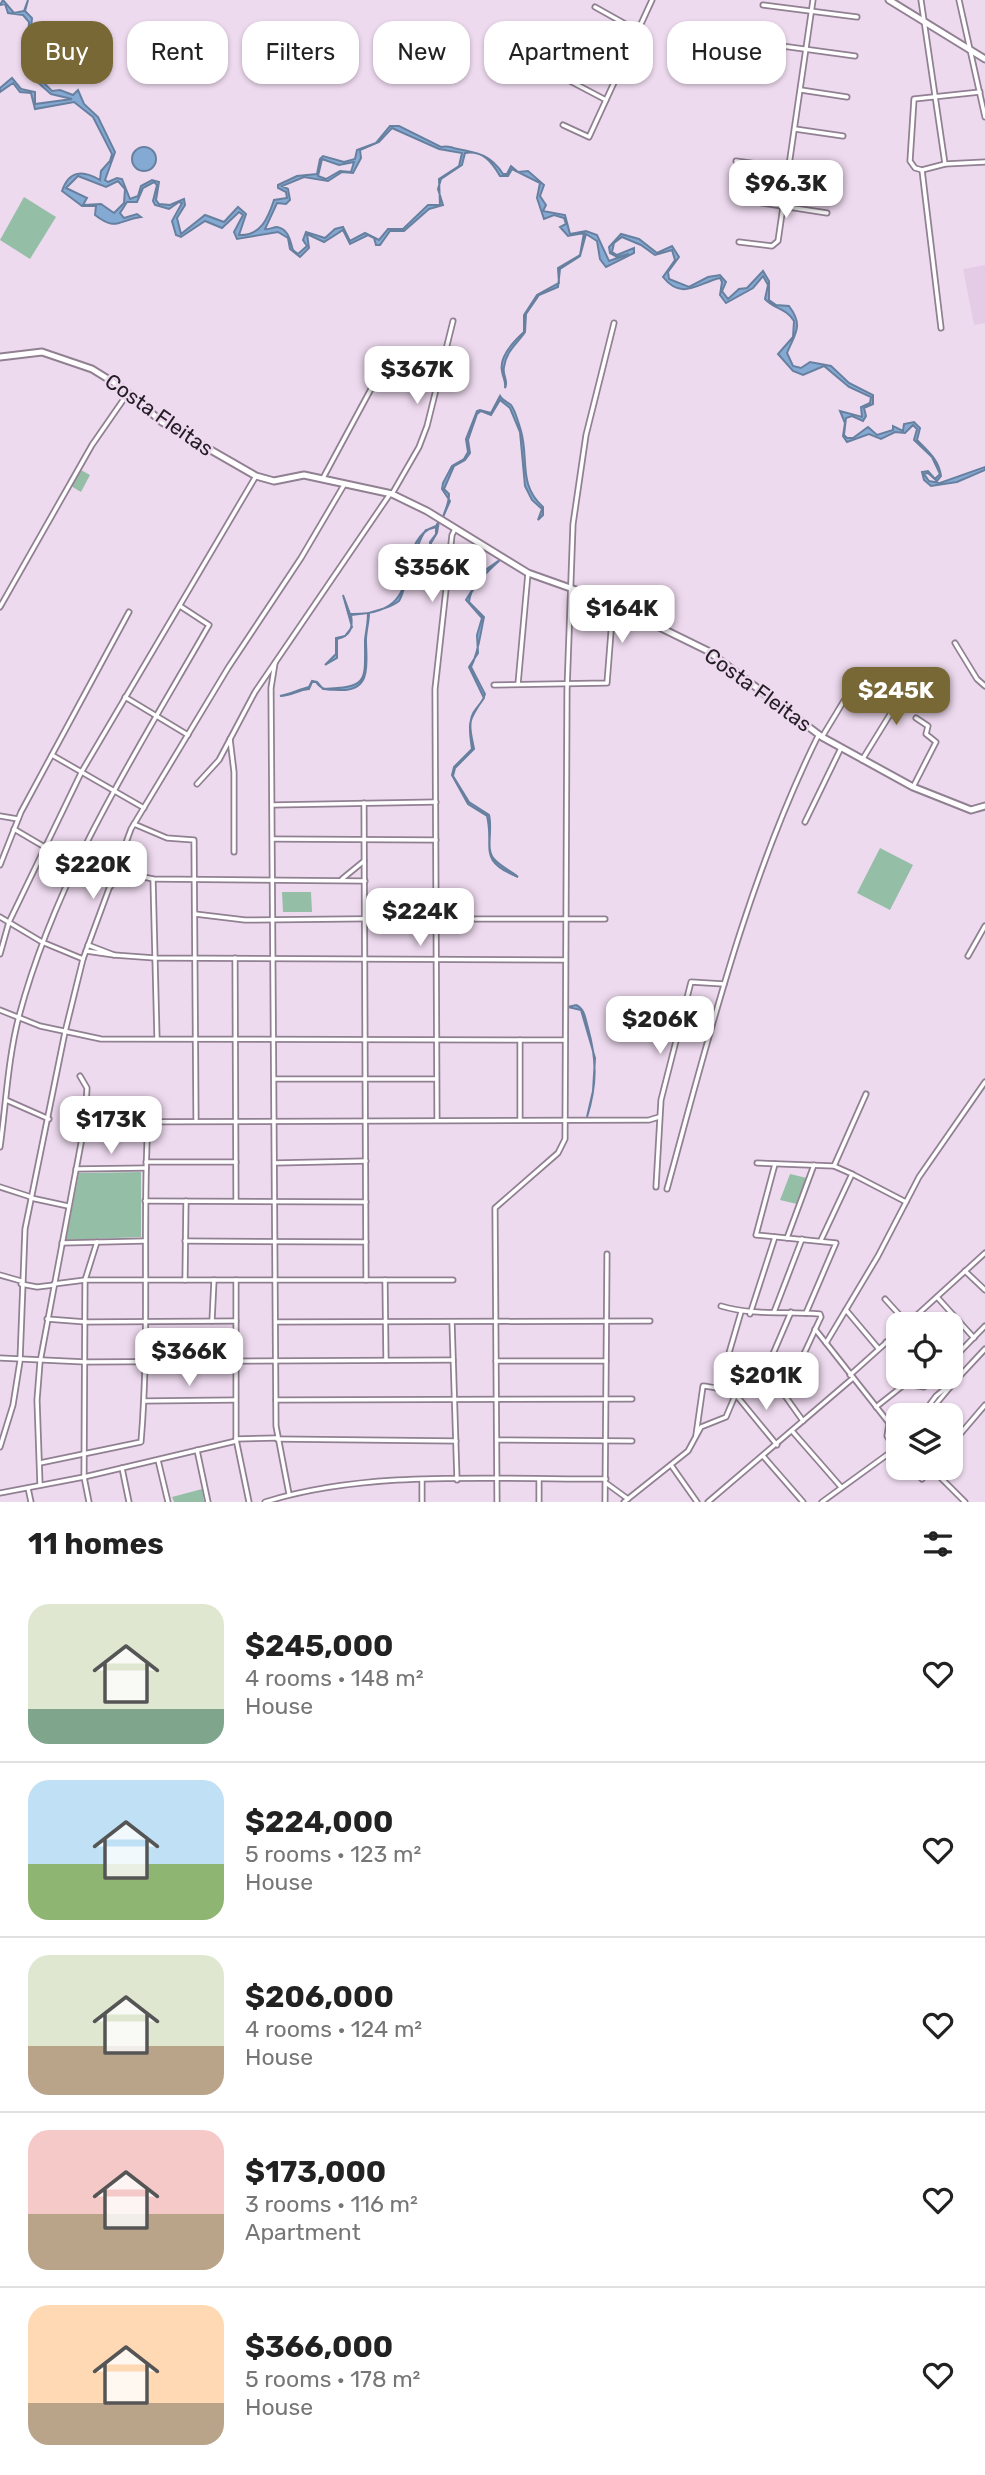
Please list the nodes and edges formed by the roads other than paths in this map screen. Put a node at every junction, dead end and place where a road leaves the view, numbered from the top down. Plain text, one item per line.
1 (652, 0) edge
2 (813, 0) edge
3 (889, 0) edge
4 (921, 0) edge
5 (959, 0) edge
6 (764, 5) dead end
7 (595, 7) dead end
8 (811, 12) junction
9 (857, 18) dead end
10 (620, 21) edge
11 (643, 21) edge
12 (925, 22) junction
13 (786, 48) edge
14 (972, 50) junction
15 (806, 51) junction
16 (855, 56) dead end
17 (985, 59) edge
18 (576, 84) edge
19 (613, 84) edge
20 (801, 90) junction
21 (980, 92) junction
22 (847, 97) dead end
23 (937, 98) junction
24 (606, 100) junction
25 (985, 117) edge
26 (563, 125) dead end
27 (795, 129) junction
28 (843, 136) dead end
29 (736, 161) dead end
30 (985, 162) edge
31 (945, 164) junction
32 (790, 166) junction
33 (922, 170) junction
34 (829, 174) dead end
35 (749, 201) dead end
36 (784, 207) junction
37 (827, 213) dead end
38 (739, 242) dead end
39 (453, 321) dead end
40 (614, 323) dead end
41 (941, 328) dead end
42 (0, 357) edge
43 (411, 376) dead end
44 (128, 393) junction
45 (256, 476) junction
46 (323, 478) junction
47 (345, 482) junction
48 (391, 494) junction
49 (456, 528) junction
50 (528, 573) junction
51 (571, 589) junction
52 (614, 604) junction
53 (180, 606) junction
54 (0, 607) edge
55 (129, 612) dead end
56 (955, 643) dead end
57 (275, 663) junction
58 (910, 682) dead end
59 (518, 684) junction
60 (568, 684) junction
61 (494, 685) dead end
62 (985, 686) edge
63 (851, 689) dead end
64 (125, 697) junction
65 (157, 716) junction
66 (916, 718) dead end
67 (188, 735) junction
68 (821, 736) junction
69 (230, 739) junction
70 (841, 748) junction
71 (52, 755) junction
72 (862, 760) junction
73 (82, 771) junction
74 (197, 784) dead end
75 (913, 788) junction
76 (115, 791) junction
77 (436, 802) junction
78 (364, 803) junction
79 (273, 805) junction
80 (985, 806) edge
81 (144, 808) junction
82 (0, 816) edge
83 (18, 819) junction
84 (805, 822) dead end
85 (135, 824) junction
86 (14, 829) junction
87 (273, 839) junction
88 (364, 839) junction
89 (436, 840) junction
90 (45, 846) junction
91 (234, 852) dead end
92 (2, 856) edge
93 (364, 861) junction
94 (75, 864) junction
95 (0, 865) edge
96 (116, 872) junction
97 (153, 879) junction
98 (194, 879) junction
99 (274, 880) junction
100 (341, 880) junction
101 (365, 881) junction
102 (111, 886) junction
103 (195, 914) junction
104 (0, 917) edge
105 (436, 918) junction
106 (365, 919) junction
107 (475, 919) dead end
108 (566, 919) junction
109 (605, 919) dead end
110 (274, 920) junction
111 (9, 922) junction
112 (985, 926) edge
113 (43, 942) junction
114 (88, 945) junction
115 (86, 951) junction
116 (0, 954) edge
117 (114, 955) junction
118 (968, 956) dead end
119 (155, 958) junction
120 (195, 958) junction
121 (234, 958) junction
122 (83, 959) junction
123 (275, 959) junction
124 (365, 959) junction
125 (436, 960) junction
126 (565, 960) junction
127 (724, 984) junction
128 (0, 1010) edge
129 (19, 1018) junction
130 (65, 1032) junction
131 (157, 1038) junction
132 (196, 1038) junction
133 (235, 1038) junction
134 (275, 1038) junction
135 (365, 1038) junction
136 (436, 1038) junction
137 (520, 1040) junction
138 (565, 1040) junction
139 (80, 1076) dead end
140 (275, 1079) junction
141 (366, 1079) junction
142 (436, 1079) junction
143 (985, 1082) edge
144 (866, 1094) dead end
145 (0, 1099) edge
146 (6, 1101) junction
147 (659, 1117) junction
148 (48, 1119) junction
149 (148, 1120) junction
150 (196, 1120) junction
151 (236, 1120) junction
152 (275, 1120) junction
153 (366, 1120) junction
154 (437, 1120) junction
155 (520, 1120) junction
156 (565, 1120) junction
157 (85, 1122) junction
158 (0, 1147) edge
159 (366, 1161) junction
160 (146, 1162) junction
161 (236, 1162) junction
162 (275, 1163) junction
163 (757, 1163) dead end
164 (775, 1164) junction
165 (814, 1165) junction
166 (834, 1167) junction
167 (145, 1168) junction
168 (76, 1169) junction
169 (852, 1174) junction
170 (0, 1187) edge
171 (656, 1187) dead end
172 (667, 1189) dead end
173 (31, 1198) junction
174 (145, 1201) junction
175 (186, 1201) junction
176 (236, 1201) junction
177 (275, 1202) junction
178 (366, 1202) junction
179 (907, 1202) junction
180 (68, 1206) junction
181 (775, 1237) junction
182 (787, 1238) junction
183 (802, 1239) junction
184 (275, 1240) junction
185 (821, 1240) junction
186 (144, 1241) junction
187 (185, 1241) junction
188 (97, 1242) junction
189 (366, 1242) junction
190 (61, 1243) junction
191 (985, 1253) edge
192 (607, 1254) dead end
193 (965, 1271) junction
194 (0, 1275) edge
195 (85, 1280) junction
196 (145, 1280) junction
197 (185, 1280) junction
198 (214, 1280) junction
199 (236, 1280) junction
200 (366, 1280) junction
201 (385, 1280) junction
202 (453, 1280) dead end
203 (275, 1281) junction
204 (21, 1282) junction
205 (54, 1284) junction
206 (985, 1290) edge
207 (937, 1297) junction
208 (885, 1299) dead end
209 (721, 1306) dead end
210 (846, 1310) junction
211 (741, 1312) junction
212 (774, 1312) junction
213 (791, 1312) junction
214 (896, 1312) edge
215 (920, 1312) edge
216 (806, 1313) junction
217 (750, 1314) junction
218 (47, 1319) junction
219 (212, 1321) junction
220 (236, 1321) junction
221 (607, 1321) junction
222 (650, 1321) dead end
223 (86, 1322) junction
224 (145, 1322) junction
225 (276, 1322) junction
226 (386, 1322) junction
227 (452, 1322) junction
228 (496, 1322) junction
229 (985, 1326) edge
230 (815, 1329) junction
231 (974, 1338) junction
232 (886, 1342) edge
233 (826, 1343) junction
234 (878, 1349) junction
235 (963, 1349) edge
236 (985, 1349) edge
237 (0, 1358) edge
238 (235, 1360) junction
239 (386, 1360) junction
240 (453, 1360) junction
241 (20, 1361) junction
242 (147, 1361) junction
243 (276, 1361) junction
244 (496, 1361) junction
245 (40, 1362) junction
246 (86, 1362) junction
247 (606, 1362) junction
248 (963, 1373) edge
249 (852, 1376) junction
250 (778, 1386) junction
251 (719, 1388) junction
252 (899, 1389) edge
253 (945, 1389) edge
254 (948, 1389) edge
255 (757, 1391) junction
256 (736, 1393) junction
257 (454, 1399) junction
258 (497, 1399) junction
259 (606, 1399) junction
260 (632, 1399) dead end
261 (234, 1400) junction
262 (276, 1400) junction
263 (144, 1401) junction
264 (932, 1403) edge
265 (936, 1403) edge
266 (985, 1405) edge
267 (876, 1407) junction
268 (886, 1419) edge
269 (803, 1421) junction
270 (963, 1431) edge
271 (793, 1432) junction
272 (696, 1435) junction
273 (277, 1438) junction
274 (236, 1440) junction
275 (497, 1440) junction
276 (456, 1441) junction
277 (606, 1441) junction
278 (632, 1441) dead end
279 (777, 1445) junction
280 (0, 1447) edge
281 (197, 1450) junction
282 (85, 1454) junction
283 (763, 1456) junction
284 (886, 1458) edge
285 (158, 1460) junction
286 (40, 1463) junction
287 (671, 1465) junction
288 (122, 1468) junction
289 (84, 1477) junction
290 (422, 1479) junction
291 (539, 1479) junction
292 (457, 1480) junction
293 (497, 1480) junction
294 (943, 1480) edge
295 (606, 1481) junction
296 (40, 1485) junction
297 (28, 1488) junction
298 (841, 1488) junction
299 (0, 1493) edge
300 (289, 1494) junction
301 (626, 1500) edge
302 (31, 1502) edge
303 (89, 1502) edge
304 (129, 1502) edge
305 (168, 1502) edge
306 (208, 1502) edge
307 (249, 1502) edge
308 (264, 1502) edge
309 (422, 1502) edge
310 (497, 1502) edge
311 (539, 1502) edge
312 (606, 1502) edge
313 (697, 1502) edge
314 (708, 1502) edge
315 (803, 1502) edge
316 (822, 1502) edge
317 (965, 1502) edge

1 - 11 street
2 - 8 street
3 - 12 main road
4 - 12 street
5 - 14 street
6 - 8 street
7 - 10 street
8 - 9 street
8 - 15 street
12 - 14 main road
12 - 23 street
13 - 15 street
14 - 17 main road
14 - 21 street
15 - 16 street
15 - 20 street
18 - 24 street
19 - 24 street
20 - 22 street
20 - 27 street
21 - 23 street
21 - 25 street
23 - 31 street
23 - 33 street
24 - 26 street
27 - 28 street
27 - 32 street
29 - 32 street
30 - 31 street
31 - 33 street
32 - 34 street
32 - 36 street
33 - 41 street
35 - 36 street
36 - 37 street
36 - 38 street
39 - 48 street
40 - 51 street
42 - 44 main road, Costa Fleitas
43 - 46 street
44 - 45 main road, Costa Fleitas
44 - 54 street
45 - 46 main road, Costa Fleitas
45 - 53 street
46 - 47 main road, Costa Fleitas
47 - 48 main road, Costa Fleitas
47 - 67 street
48 - 49 main road, Costa Fleitas
48 - 57 street
49 - 50 main road, Costa Fleitas
49 - 77 street
50 - 51 main road, Costa Fleitas
50 - 59 street
51 - 52 main road, Costa Fleitas
51 - 60 street
52 - 60 street
52 - 68 main road, Costa Fleitas
53 - 64 street
53 - 65 street
55 - 71 street
56 - 62 street
57 - 69 street
57 - 79 street
58 - 72 street
59 - 60 street
59 - 61 street
60 - 108 street
63 - 68 street
64 - 65 street
64 - 73 street
65 - 67 street
65 - 76 street
66 - 75 street
67 - 81 street
68 - 70 main road, Costa Fleitas
68 - 127 street
69 - 74 street
69 - 91 street
70 - 72 main road, Costa Fleitas
70 - 84 street
71 - 73 street
71 - 83 street
72 - 75 main road, Costa Fleitas
73 - 76 street
73 - 90 street
75 - 80 main road, Costa Fleitas
76 - 81 street
76 - 94 street
77 - 78 street
77 - 89 street
78 - 79 street
78 - 88 street
79 - 87 street
81 - 85 street
82 - 83 street
83 - 86 street
85 - 96 street
85 - 98 street
86 - 90 street
86 - 92 street
87 - 88 street
87 - 99 street
88 - 89 street
88 - 93 street
89 - 105 street
90 - 94 street
90 - 111 street
92 - 95 street
93 - 100 street
93 - 101 street
94 - 102 street
94 - 113 street
96 - 97 street
96 - 102 street
97 - 98 street
97 - 119 street
98 - 99 street
98 - 103 street
99 - 100 street
99 - 110 street
100 - 101 street
101 - 106 street
102 - 114 street
103 - 110 street
103 - 120 street
104 - 111 street
105 - 106 street
105 - 125 street
106 - 110 street
106 - 124 street
107 - 108 street
108 - 109 street
108 - 126 street
110 - 123 street
111 - 113 street
111 - 116 street
112 - 118 street
113 - 122 street
113 - 129 street
114 - 115 street
114 - 117 street
115 - 117 street
115 - 122 street
117 - 119 street
119 - 120 street
119 - 131 street
120 - 121 street
120 - 132 street
121 - 123 street
121 - 133 street
122 - 130 street
123 - 124 street
123 - 134 street
124 - 125 street
124 - 135 street
125 - 126 street
125 - 136 street
126 - 138 street
127 - 147 street
127 - 172 street
128 - 129 street
129 - 130 street
129 - 146 street
130 - 131 street
130 - 148 street
131 - 132 street
132 - 133 street
132 - 150 street
133 - 134 street
133 - 151 street
134 - 135 street
134 - 140 street
135 - 136 street
135 - 141 street
136 - 137 street
136 - 142 street
137 - 138 street
137 - 155 street
138 - 156 street
139 - 157 street
140 - 141 street
140 - 152 street
141 - 142 street
141 - 153 street
142 - 154 street
143 - 179 street
144 - 166 street
145 - 146 street
146 - 148 street
146 - 158 street
147 - 156 street
147 - 171 street
148 - 173 street
149 - 150 street
149 - 157 street
149 - 160 street
150 - 151 street
151 - 152 street
151 - 161 street
152 - 153 street
152 - 162 street
153 - 154 street
153 - 159 street
154 - 155 street
155 - 156 street
156 - 228 street
157 - 168 street
159 - 162 street
159 - 178 street
160 - 161 street
160 - 167 street
161 - 176 street
162 - 177 street
163 - 164 street
164 - 165 street
164 - 181 street
165 - 166 street
165 - 182 street
166 - 169 street
167 - 168 street
167 - 174 street
168 - 180 street
169 - 179 street
169 - 185 street
170 - 173 street
173 - 180 street
173 - 204 street
174 - 175 street
174 - 186 street
175 - 176 street
175 - 187 street
176 - 177 street
177 - 178 street
177 - 184 street
178 - 189 street
179 - 210 street
180 - 190 street
181 - 182 street
181 - 217 street
182 - 183 street
183 - 185 street
183 - 212 street
184 - 187 street
184 - 189 street
184 - 203 street
185 - 216 street
186 - 188 street
186 - 196 street
187 - 197 street
188 - 190 street
188 - 195 street
189 - 200 street
190 - 205 street
191 - 193 street
192 - 221 street
193 - 206 street
193 - 207 street
194 - 204 street
195 - 196 street
195 - 205 street
195 - 223 street
196 - 197 street
196 - 224 street
197 - 198 street
198 - 199 street
198 - 219 street
199 - 203 street
199 - 220 street
200 - 201 street
200 - 203 street
201 - 202 street
201 - 226 street
203 - 225 street
204 - 205 street
204 - 241 street
205 - 218 street
207 - 215 street
207 - 231 street
208 - 214 street
209 - 211 street
210 - 233 street
210 - 234 street
211 - 217 street
211 - 251 street
212 - 213 street
212 - 217 street
213 - 216 street
213 - 255 street
216 - 230 street
218 - 223 street
218 - 245 street
219 - 220 street
219 - 224 street
220 - 238 street
221 - 222 street
221 - 228 street
221 - 247 street
223 - 224 street
223 - 246 street
224 - 242 street
225 - 226 street
225 - 243 street
226 - 227 street
226 - 239 street
227 - 228 street
227 - 240 street
228 - 244 street
229 - 231 street
230 - 233 street
230 - 250 street
231 - 235 street
232 - 234 street
233 - 249 street
234 - 249 street
236 - 248 street
237 - 241 street
238 - 242 street
238 - 243 street
238 - 261 street
239 - 240 street
239 - 243 street
240 - 257 street
241 - 245 street
241 - 280 street
242 - 246 street
242 - 263 street
243 - 262 street
244 - 247 street
244 - 258 street
245 - 246 street
245 - 286 street
246 - 282 street
247 - 259 street
249 - 267 street
249 - 269 street
250 - 255 street
250 - 269 street
251 - 256 street
251 - 272 street
252 - 267 street
253 - 264 street
254 - 265 street
255 - 256 street
256 - 272 street
256 - 279 street
257 - 258 street
257 - 262 street
257 - 276 street
258 - 259 street
258 - 275 street
259 - 260 street
259 - 277 street
261 - 263 street
261 - 274 street
262 - 273 street
263 - 282 street
266 - 270 street
267 - 268 street
269 - 271 street
271 - 279 street
271 - 298 street
272 - 287 street
273 - 274 street
273 - 276 street
273 - 300 street
274 - 281 street
274 - 307 street
275 - 277 street
275 - 293 street
276 - 292 street
277 - 278 street
277 - 295 street
279 - 283 street
281 - 285 street
281 - 306 street
282 - 286 street
282 - 289 street
283 - 314 street
283 - 315 street
284 - 298 street
285 - 288 street
285 - 305 street
286 - 296 street
287 - 301 street
287 - 313 street
288 - 289 street
288 - 304 street
289 - 296 street
289 - 303 street
290 - 292 street
290 - 300 street
290 - 309 street
291 - 293 street
291 - 295 street
291 - 311 street
292 - 293 street
293 - 310 street
294 - 317 street
295 - 301 street
295 - 312 street
296 - 297 street
297 - 299 street
297 - 302 street
298 - 316 street
300 - 308 street

